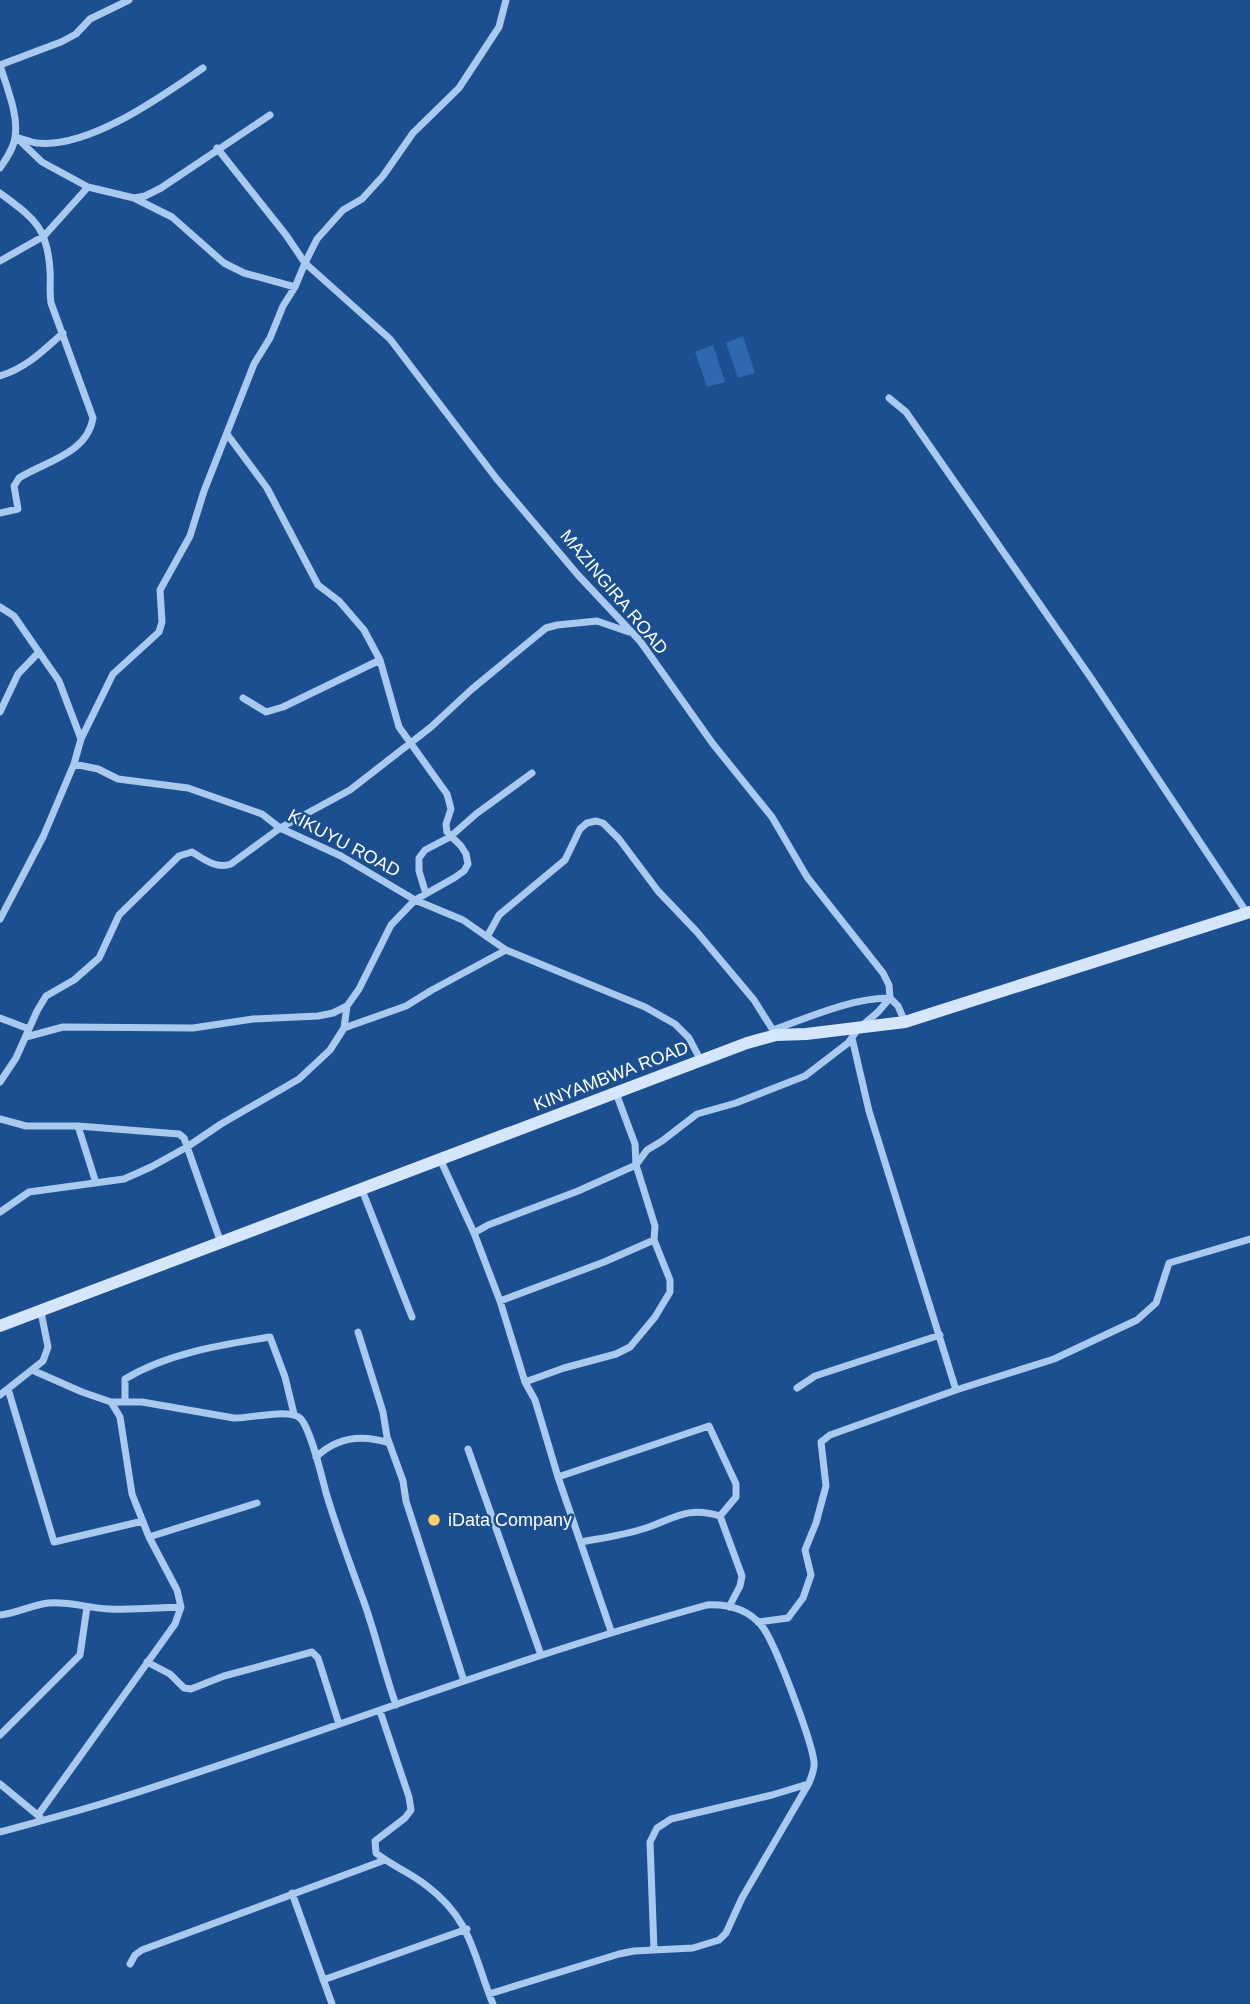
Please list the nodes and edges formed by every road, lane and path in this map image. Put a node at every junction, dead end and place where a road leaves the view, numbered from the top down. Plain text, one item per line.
1 (129, 0) edge
2 (506, 0) edge
3 (203, 68) dead end
4 (270, 115) dead end
5 (16, 137) junction
6 (217, 148) junction
7 (0, 168) edge
8 (88, 187) junction
9 (0, 193) edge
10 (134, 198) junction
11 (44, 236) junction
12 (0, 261) edge
13 (305, 263) junction
14 (295, 287) junction
15 (63, 333) junction
16 (0, 376) edge
17 (889, 398) dead end
18 (227, 434) junction
19 (0, 513) edge
20 (0, 607) edge
21 (630, 633) junction
22 (38, 652) junction
23 (380, 660) junction
24 (243, 698) dead end
25 (0, 712) edge
26 (81, 739) junction
27 (411, 743) junction
28 (75, 764) junction
29 (532, 773) dead end
30 (280, 828) junction
31 (450, 837) junction
32 (426, 894) junction
33 (415, 900) junction
34 (1249, 913) edge
35 (0, 919) edge
36 (487, 937) junction
37 (506, 950) junction
38 (890, 998) junction
39 (347, 1006) junction
40 (0, 1018) edge
41 (905, 1023) junction
42 (344, 1028) junction
43 (29, 1029) junction
44 (774, 1032) junction
45 (855, 1034) junction
46 (26, 1037) junction
47 (701, 1061) junction
48 (0, 1082) edge
49 (616, 1093) junction
50 (0, 1119) edge
51 (78, 1126) junction
52 (187, 1147) junction
53 (440, 1159) junction
54 (636, 1166) junction
55 (96, 1183) junction
56 (362, 1190) junction
57 (0, 1212) edge
58 (474, 1233) junction
59 (1250, 1239) edge
60 (654, 1240) junction
61 (221, 1243) junction
62 (500, 1301) junction
63 (41, 1312) junction
64 (412, 1317) dead end
65 (0, 1326) edge
66 (358, 1332) dead end
67 (940, 1335) junction
68 (32, 1370) junction
69 (525, 1382) junction
70 (8, 1388) junction
71 (797, 1388) dead end
72 (956, 1390) junction
73 (0, 1395) edge
74 (111, 1402) junction
75 (125, 1402) junction
76 (294, 1414) junction
77 (389, 1443) junction
78 (468, 1449) dead end
79 (316, 1457) junction
80 (558, 1477) junction
81 (257, 1503) dead end
82 (720, 1517) junction
83 (143, 1521) junction
84 (149, 1537) junction
85 (581, 1542) junction
86 (87, 1607) junction
87 (181, 1607) junction
88 (729, 1607) junction
89 (0, 1615) edge
90 (758, 1622) junction
91 (611, 1631) junction
92 (541, 1655) junction
93 (147, 1662) junction
94 (464, 1681) junction
95 (396, 1705) junction
96 (380, 1711) junction
97 (339, 1724) junction
98 (0, 1735) edge
99 (809, 1783) junction
100 (0, 1784) edge
101 (40, 1817) junction
102 (0, 1832) edge
103 (384, 1860) junction
104 (292, 1893) junction
105 (467, 1930) junction
106 (654, 1950) junction
107 (130, 1964) dead end
108 (323, 1980) junction
109 (489, 1994) junction
110 (332, 2004) edge
111 (493, 2004) edge

1 - 5 street
2 - 13 street
3 - 5 street
4 - 6 street
5 - 7 street
5 - 8 street
6 - 10 street
6 - 13 street, MAZINGIRA ROAD
8 - 10 street
8 - 11 street
9 - 11 street
10 - 14 street
11 - 12 street
11 - 15 street
13 - 14 street
13 - 21 street, MAZINGIRA ROAD
14 - 18 street
15 - 16 street
15 - 19 street
17 - 34 street
18 - 23 street
18 - 26 street
20 - 22 street
21 - 27 street
21 - 38 street, MAZINGIRA ROAD
22 - 25 street
22 - 26 street
23 - 24 street
23 - 27 street
26 - 28 street
27 - 30 street
27 - 31 street
28 - 30 street, KIKUYU ROAD
28 - 35 street
29 - 31 street
30 - 33 street, KIKUYU ROAD
30 - 43 street
31 - 32 street
31 - 32 street
32 - 33 street
33 - 36 street, KIKUYU ROAD
33 - 39 street
34 - 41 street, KINYAMBWA ROAD
36 - 37 street, KIKUYU ROAD
36 - 44 street
37 - 42 street
37 - 47 street, KIKUYU ROAD
38 - 41 street, MAZINGIRA ROAD
38 - 44 street
38 - 45 street
39 - 42 street
39 - 46 street
40 - 43 street
41 - 45 street, KINYAMBWA ROAD
42 - 52 street
43 - 46 street
44 - 45 street, KINYAMBWA ROAD
44 - 47 street, KINYAMBWA ROAD
45 - 54 street
45 - 67 street
46 - 48 street
47 - 49 street, KINYAMBWA ROAD
49 - 53 street, KINYAMBWA ROAD
49 - 54 street
50 - 51 street
51 - 52 street
51 - 55 street
52 - 55 street
52 - 61 street
53 - 56 street, KINYAMBWA ROAD
53 - 58 street
54 - 58 street
54 - 60 street
55 - 57 street
56 - 61 street, KINYAMBWA ROAD
56 - 64 street
58 - 62 street
59 - 72 street
60 - 62 street
60 - 69 street
61 - 63 street, KINYAMBWA ROAD
62 - 69 street
63 - 65 street, KINYAMBWA ROAD
63 - 68 street
66 - 77 street
67 - 71 street
67 - 72 street
68 - 70 street
68 - 74 street
69 - 80 street
70 - 73 street
70 - 83 street
72 - 90 street
74 - 75 street
74 - 83 street
75 - 76 street
75 - 76 street
76 - 79 street
77 - 79 street
77 - 94 street
78 - 92 street
79 - 95 street
80 - 82 street
80 - 85 street
81 - 84 street
82 - 85 street
82 - 88 street
83 - 84 street
84 - 87 street
85 - 91 street
86 - 87 street
86 - 89 street
86 - 98 street
87 - 93 street
88 - 90 street
88 - 91 street
90 - 99 street
91 - 92 street
92 - 94 street
93 - 97 street
93 - 101 street
94 - 95 street
95 - 96 street
96 - 97 street
96 - 103 street
97 - 101 street
99 - 106 street
99 - 106 street
100 - 101 street
101 - 102 street
103 - 104 street
103 - 105 street
104 - 107 street
104 - 108 street
105 - 108 street
105 - 109 street
106 - 109 street
108 - 110 street
109 - 111 street

